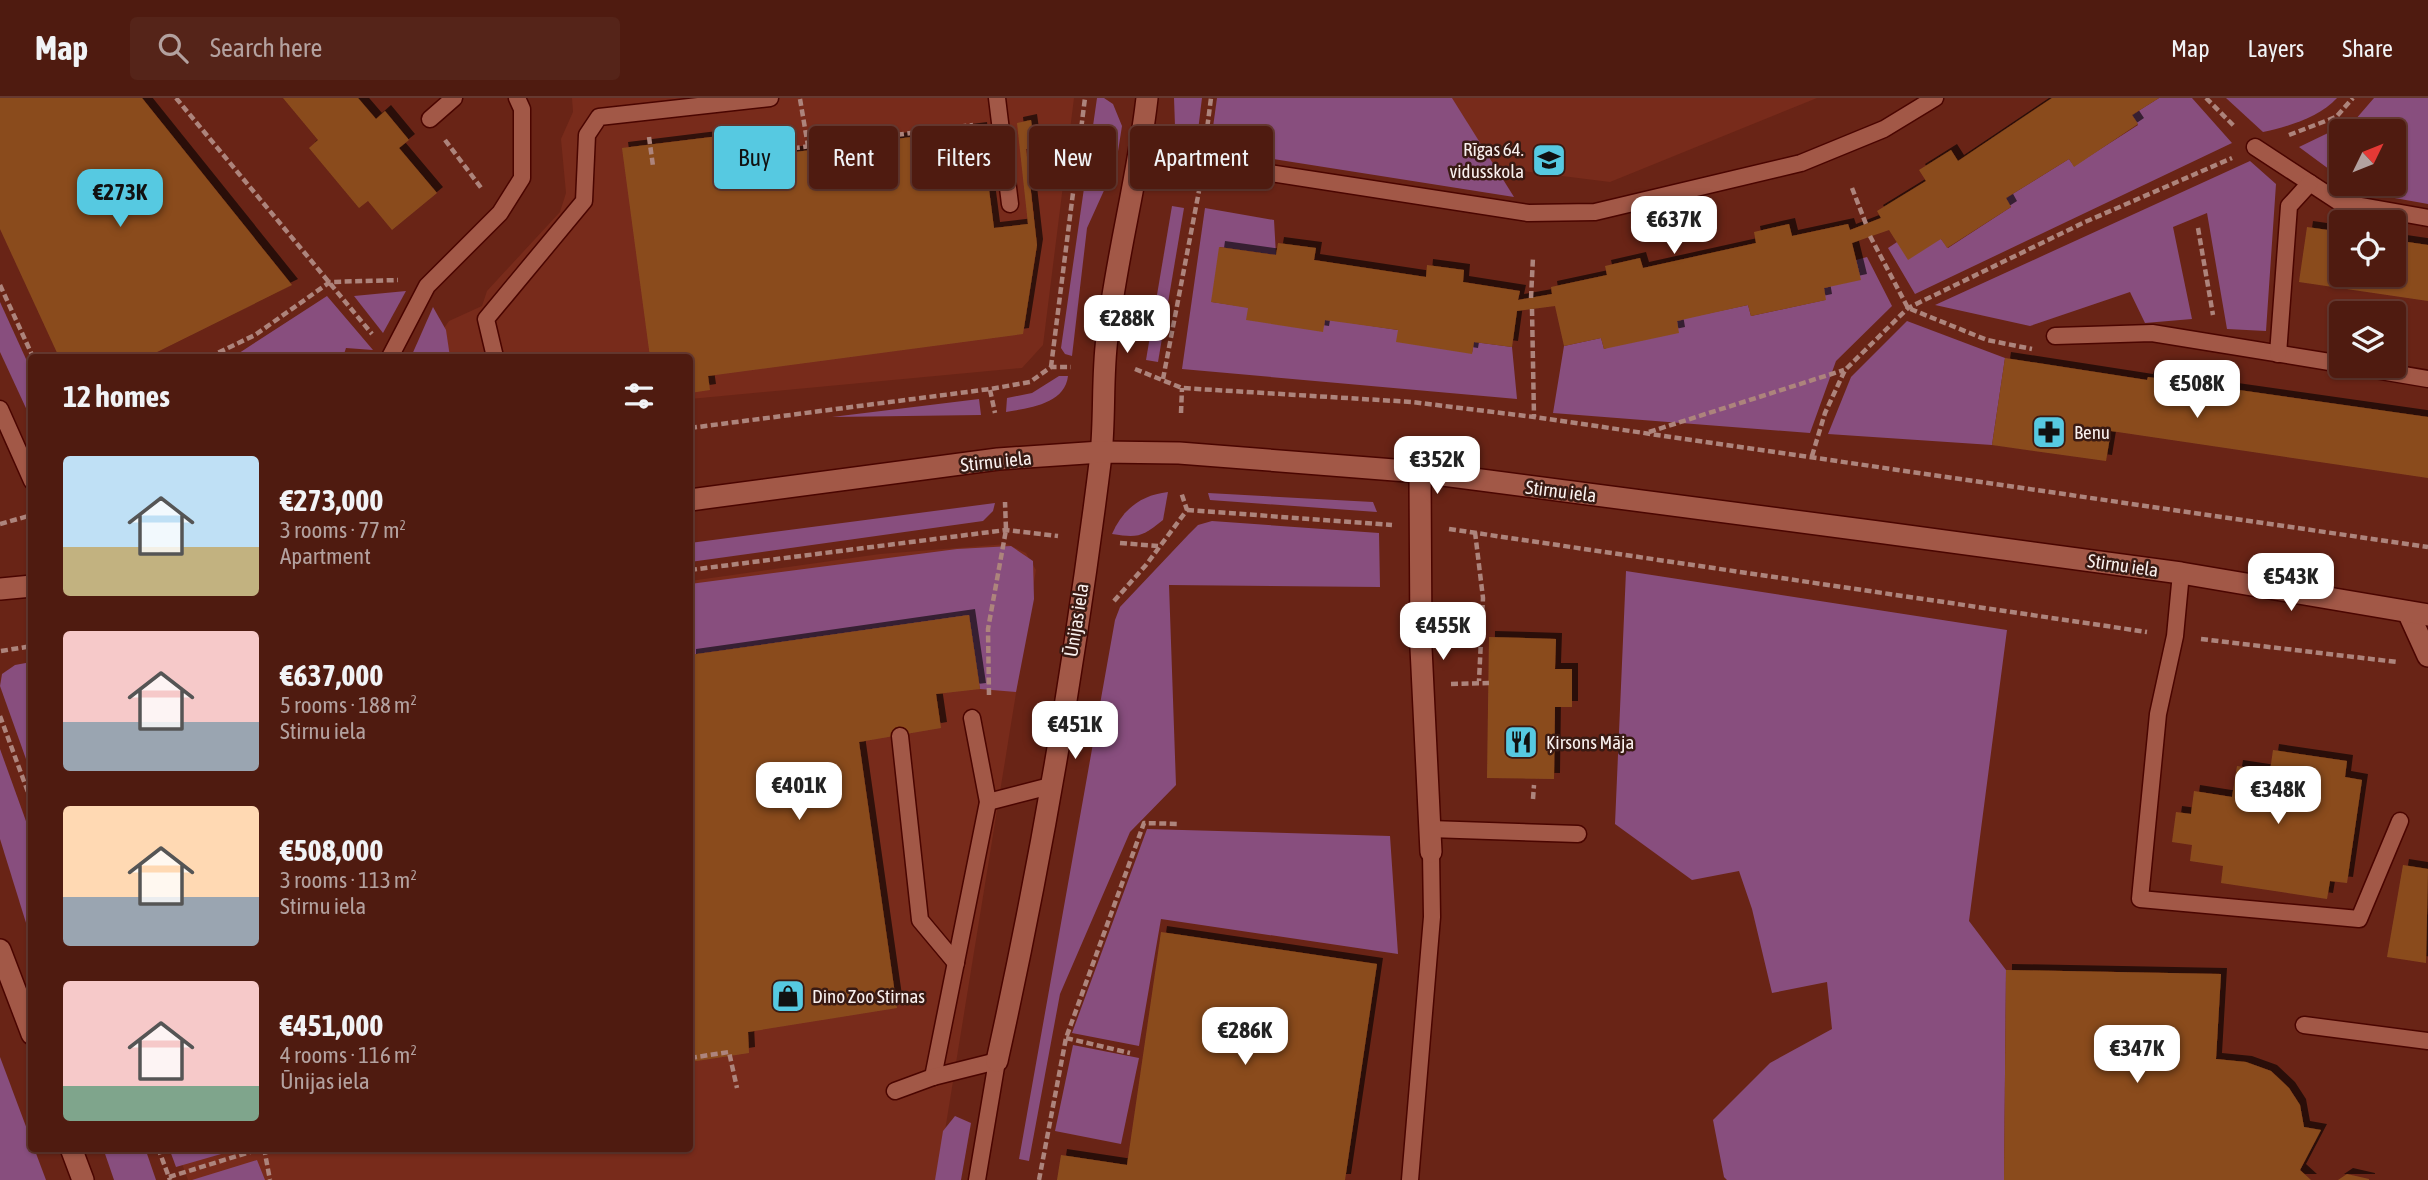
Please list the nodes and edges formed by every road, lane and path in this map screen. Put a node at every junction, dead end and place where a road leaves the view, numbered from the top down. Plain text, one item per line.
1 (176, 98) edge
2 (454, 98) edge
3 (517, 98) edge
4 (770, 98) edge
5 (799, 98) edge
6 (1085, 98) edge
7 (1147, 98) edge
8 (1211, 98) edge
9 (1935, 98) edge
10 (2206, 98) edge
11 (2353, 98) edge
12 (997, 99) edge
13 (430, 119) joint
14 (1144, 126) edge
15 (1208, 126) edge
16 (807, 146) junction
17 (2256, 147) junction
18 (795, 148) edge
19 (1273, 173) edge
20 (2311, 183) junction
21 (1852, 188) dead end
22 (1134, 189) edge
23 (1198, 189) edge
24 (1010, 204) dead end
25 (500, 213) junction
26 (2428, 218) edge
27 (1866, 224) dead end
28 (2198, 228) dead end
29 (1870, 236) dead end
30 (1532, 257) dead end
31 (330, 282) junction
32 (0, 285) edge
33 (427, 286) junction
34 (1531, 298) dead end
35 (1908, 308) junction
36 (1532, 309) dead end
37 (2055, 336) dead end
38 (2218, 344) junction
39 (2040, 351) dead end
40 (32, 354) edge
41 (215, 354) edge
42 (388, 354) edge
43 (392, 354) edge
44 (494, 354) edge
45 (2278, 354) junction
46 (2329, 362) edge
47 (1071, 367) dead end
48 (1052, 368) junction
49 (1131, 370) dead end
50 (1845, 370) junction
51 (2406, 375) edge
52 (1163, 379) junction
53 (2428, 379) edge
54 (1182, 388) junction
55 (990, 389) junction
56 (0, 410) edge
57 (995, 413) dead end
58 (1181, 413) dead end
59 (1534, 417) junction
60 (693, 428) edge
61 (1646, 433) junction
62 (1101, 452) junction
63 (1812, 456) junction
64 (28, 472) edge
65 (1420, 472) junction
66 (1181, 492) dead end
67 (693, 500) edge
68 (1005, 502) dead end
69 (1187, 510) junction
70 (28, 516) edge
71 (0, 524) edge
72 (1419, 525) junction
73 (1006, 530) junction
74 (1475, 532) junction
75 (1058, 536) dead end
76 (1110, 542) dead end
77 (1158, 546) junction
78 (2428, 547) edge
79 (693, 570) edge
80 (2181, 573) junction
81 (28, 586) edge
82 (0, 589) edge
83 (1110, 606) dead end
84 (2418, 614) edge
85 (2175, 636) junction
86 (28, 646) edge
87 (0, 649) edge
88 (2428, 656) edge
89 (2401, 662) dead end
90 (1479, 681) junction
91 (1489, 683) dead end
92 (1460, 684) dead end
93 (0, 716) edge
94 (972, 718) joint
95 (900, 736) dead end
96 (1534, 785) dead end
97 (1050, 786) junction
98 (28, 792) edge
99 (1533, 799) dead end
100 (988, 802) junction
101 (2400, 821) dead end
102 (1180, 824) dead end
103 (1430, 829) junction
104 (1578, 834) dead end
105 (1431, 852) joint
106 (0, 950) edge
107 (956, 963) junction
108 (28, 1024) edge
109 (2304, 1026) dead end
110 (1066, 1038) junction
111 (2428, 1041) edge
112 (1130, 1053) dead end
113 (693, 1058) edge
114 (997, 1061) junction
115 (933, 1077) junction
116 (737, 1088) dead end
117 (895, 1091) dead end
118 (72, 1152) edge
119 (160, 1152) edge
120 (251, 1152) edge
121 (264, 1152) edge
122 (170, 1179) edge
123 (83, 1180) edge
124 (270, 1180) edge
125 (977, 1180) edge
126 (1039, 1180) edge
127 (1410, 1180) edge

1 - 31 path
2 - 13 lane
3 - 25 lane
4 - 44 lane
5 - 16 path
6 - 48 path
7 - 14 street, Ūnijas iela
8 - 15 path
9 - 19 lane
10 - 17 path
11 - 17 path
12 - 16 path
12 - 24 lane
13 - 25 path
16 - 18 path
17 - 20 lane
17 - 35 path
20 - 26 lane
20 - 45 lane
21 - 27 path
22 - 62 street, Ūnijas iela
23 - 52 path
25 - 33 lane
28 - 38 path
29 - 35 path
30 - 34 path
31 - 33 path
31 - 41 path
31 - 42 path
32 - 40 path
33 - 43 lane
35 - 39 path
35 - 50 path
36 - 59 path
37 - 38 lane
38 - 45 lane
45 - 46 lane
47 - 48 path
48 - 55 path
49 - 52 path
50 - 61 path
50 - 63 path
51 - 53 lane
52 - 54 path
54 - 58 path
54 - 59 path
55 - 57 path
55 - 60 path
56 - 64 lane
59 - 61 path
61 - 63 path
62 - 65 street, Stirnu iela
62 - 67 street, Stirnu iela
62 - 97 street, Ūnijas iela
63 - 78 path
65 - 72 street
65 - 80 street, Stirnu iela
66 - 69 path
68 - 73 path
69 - 72 path
69 - 77 path
70 - 71 path
72 - 74 path
72 - 103 street
73 - 75 path
73 - 79 path
73 - 94 path
74 - 85 path
74 - 90 path
76 - 77 path
77 - 83 path
80 - 84 street, Stirnu iela
80 - 85 lane
81 - 82 street
84 - 88 street
85 - 89 path
85 - 101 lane
86 - 87 path
90 - 91 path
90 - 92 path
93 - 98 path
94 - 100 lane
95 - 107 lane
96 - 99 path
97 - 100 lane
97 - 114 street, Ūnijas iela
100 - 107 lane
102 - 110 path
103 - 104 lane
103 - 105 street
105 - 127 lane
106 - 108 street
107 - 115 lane
109 - 111 lane
110 - 112 path
110 - 126 path
113 - 116 path
114 - 115 lane
114 - 125 lane, Ūnijas iela
115 - 117 lane
118 - 123 street
119 - 122 path
120 - 122 path
121 - 124 path

